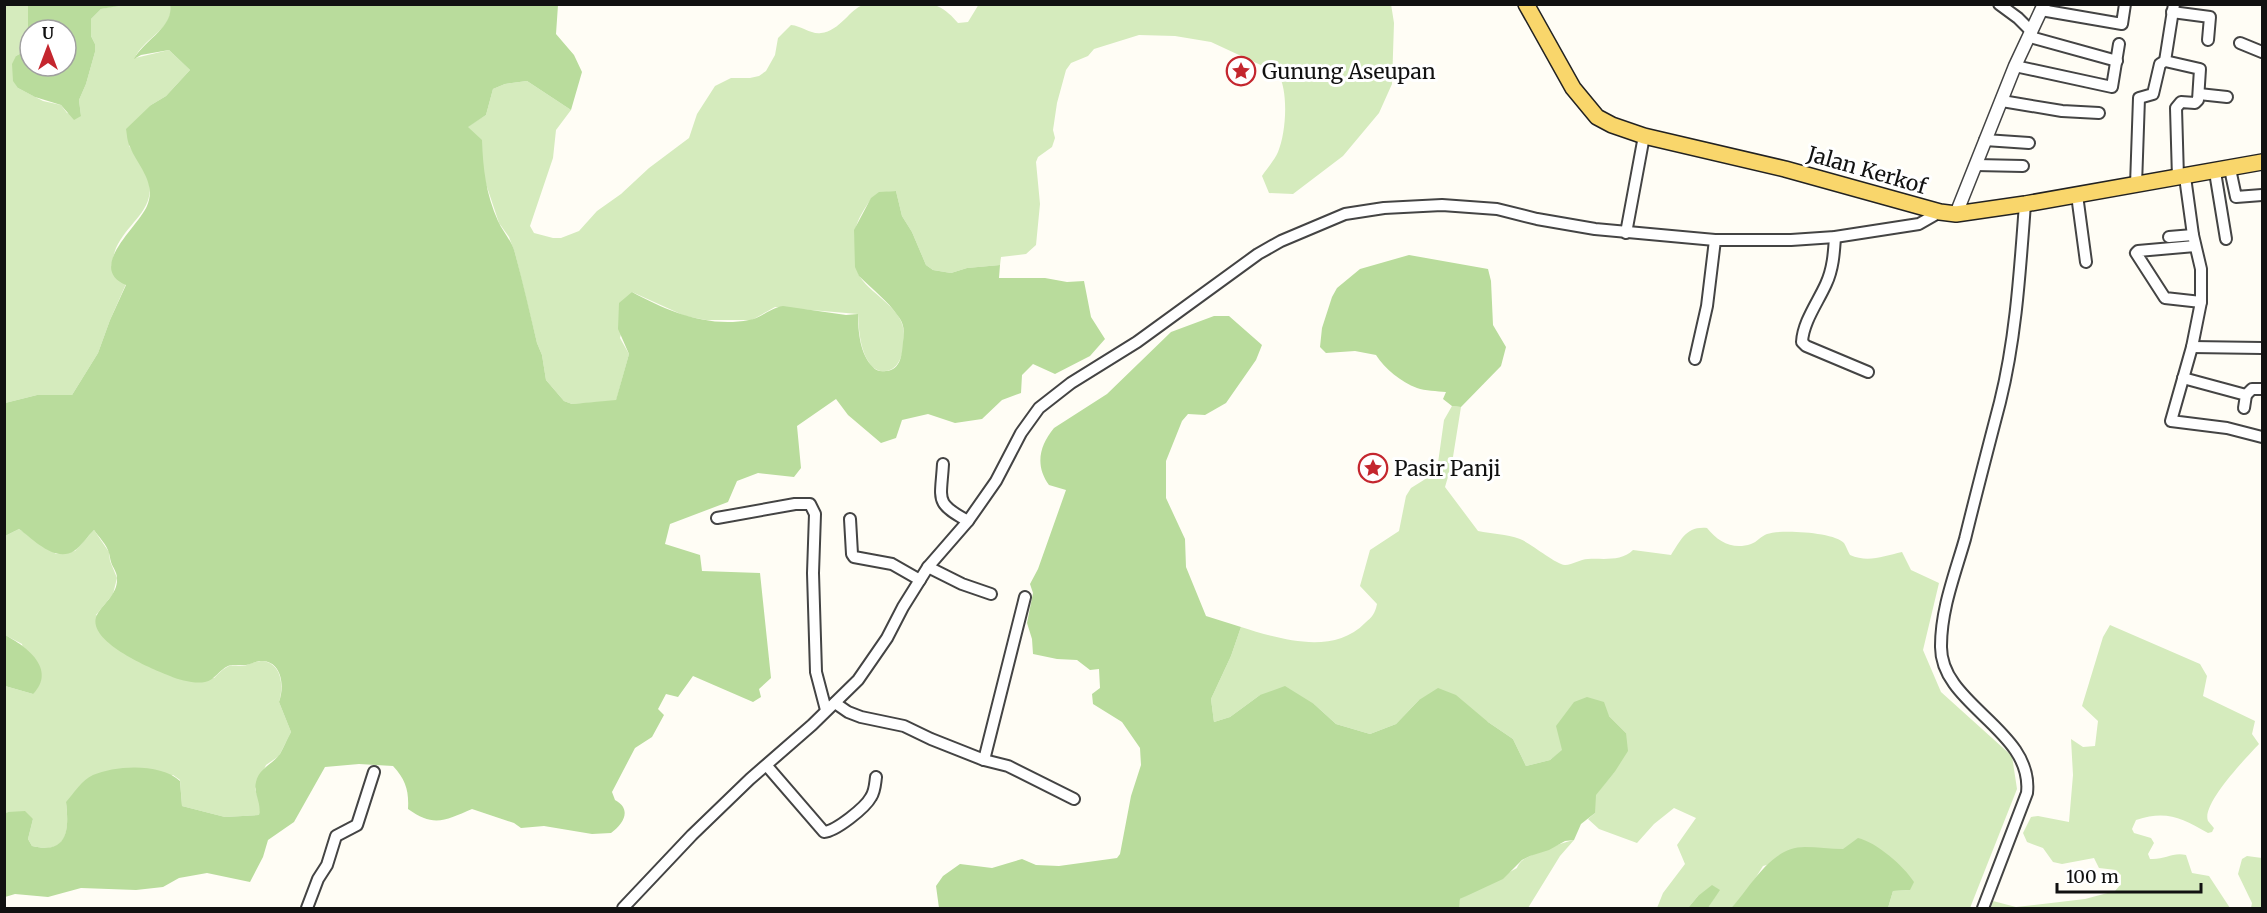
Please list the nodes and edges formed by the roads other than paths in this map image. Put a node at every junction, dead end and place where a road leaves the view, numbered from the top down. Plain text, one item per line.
1 (1526, 4) edge
2 (1999, 4) edge
3 (2125, 4) edge
4 (2206, 4) edge
5 (2042, 7) edge
6 (2173, 8) edge
7 (2210, 17) junction
8 (2031, 34) junction
9 (2208, 40) dead end
10 (2240, 43) dead end
11 (2119, 44) dead end
12 (2262, 52) edge
13 (2117, 61) junction
14 (2165, 62) junction
15 (2015, 66) junction
16 (2199, 94) junction
17 (2226, 97) dead end
18 (2002, 100) junction
19 (2099, 113) dead end
20 (1644, 136) junction
21 (1985, 140) junction
22 (2029, 143) dead end
23 (2262, 162) edge
24 (1976, 165) junction
25 (2023, 166) dead end
26 (2230, 169) junction
27 (2215, 172) junction
28 (2182, 177) junction
29 (2136, 185) junction
30 (2077, 195) junction
31 (2262, 195) edge
32 (2025, 204) junction
33 (1940, 212) junction
34 (1956, 214) junction
35 (1626, 233) junction
36 (2193, 235) junction
37 (1835, 237) junction
38 (2169, 237) dead end
39 (2226, 239) dead end
40 (1715, 240) junction
41 (2195, 246) junction
42 (2086, 262) dead end
43 (2201, 302) junction
44 (2192, 347) junction
45 (2262, 348) edge
46 (1695, 360) dead end
47 (1868, 372) dead end
48 (2183, 378) junction
49 (2262, 389) edge
50 (2246, 394) junction
51 (2244, 408) dead end
52 (2262, 437) edge
53 (943, 464) dead end
54 (717, 518) dead end
55 (850, 519) dead end
56 (968, 521) junction
57 (928, 567) junction
58 (920, 580) junction
59 (992, 594) dead end
60 (1025, 597) dead end
61 (831, 707) junction
62 (984, 760) junction
63 (767, 766) junction
64 (374, 772) dead end
65 (876, 777) dead end
66 (1074, 799) dead end
67 (307, 909) edge
68 (623, 909) edge
69 (1983, 909) edge

1 - 20 main road, Jalan Kerkof
2 - 8 street
3 - 5 street
4 - 7 street
5 - 8 street
6 - 7 street
6 - 14 street
7 - 9 street
8 - 13 street
8 - 15 street
10 - 12 street
11 - 13 street
13 - 15 street
14 - 16 street
14 - 29 street
15 - 18 street
16 - 17 street
16 - 28 street
18 - 19 street
18 - 21 street
20 - 33 main road, Jalan Kerkof
20 - 35 street
21 - 22 street
21 - 24 street
23 - 26 main road, Jalan Kerkof
24 - 25 street
24 - 34 street
26 - 27 main road, Jalan Kerkof
26 - 31 street
27 - 28 main road, Jalan Kerkof
27 - 39 street
28 - 29 main road, Jalan Kerkof
28 - 36 street
29 - 30 main road, Jalan Kerkof
30 - 32 main road, Jalan Kerkof
30 - 42 street
32 - 34 main road, Jalan Kerkof
32 - 69 street
33 - 34 main road, Jalan Kerkof
33 - 37 street
35 - 40 street
35 - 56 street
36 - 38 street
36 - 41 street
37 - 40 street
37 - 47 street
40 - 46 street
41 - 43 street
41 - 43 street
43 - 44 street
44 - 45 street
44 - 48 street
48 - 50 street
48 - 52 street
49 - 50 street
50 - 51 street
53 - 56 street
54 - 61 street
55 - 58 street
56 - 57 street
57 - 58 street
57 - 59 street
58 - 61 street
60 - 62 street
61 - 62 street
61 - 63 street
62 - 66 street
63 - 65 street
63 - 68 street
64 - 67 street

